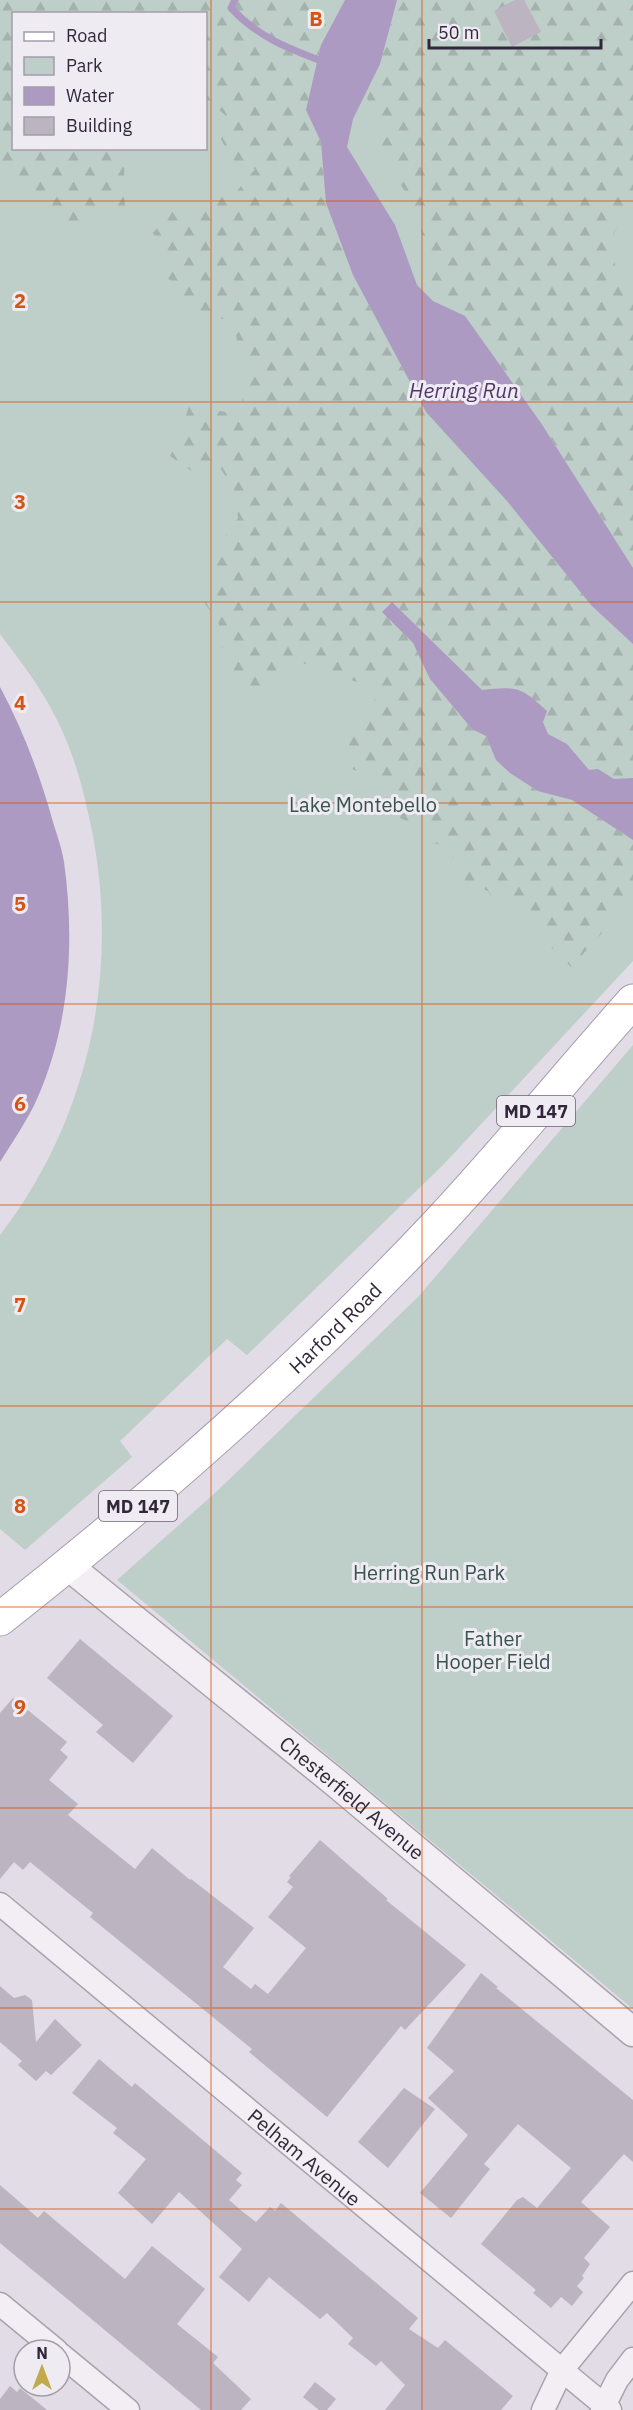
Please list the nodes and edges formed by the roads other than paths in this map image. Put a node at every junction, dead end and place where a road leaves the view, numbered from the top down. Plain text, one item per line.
1 (633, 1000) edge
2 (67, 1565) junction
3 (0, 1619) edge
4 (0, 1904) edge
5 (633, 2032) edge
6 (633, 2283) edge
7 (0, 2304) edge
8 (41, 2338) edge
9 (633, 2359) edge
10 (72, 2364) edge
11 (562, 2370) junction
12 (606, 2408) edge
13 (128, 2410) edge
14 (543, 2410) edge

1 - 2 main road, Harford Road / MD 147
2 - 3 main road, Harford Road / MD 147
2 - 5 street, Chesterfield Avenue
4 - 11 street, Pelham Avenue
6 - 11 street
7 - 8 street
9 - 12 street
10 - 13 street
11 - 12 street, Pelham Avenue
11 - 14 street

